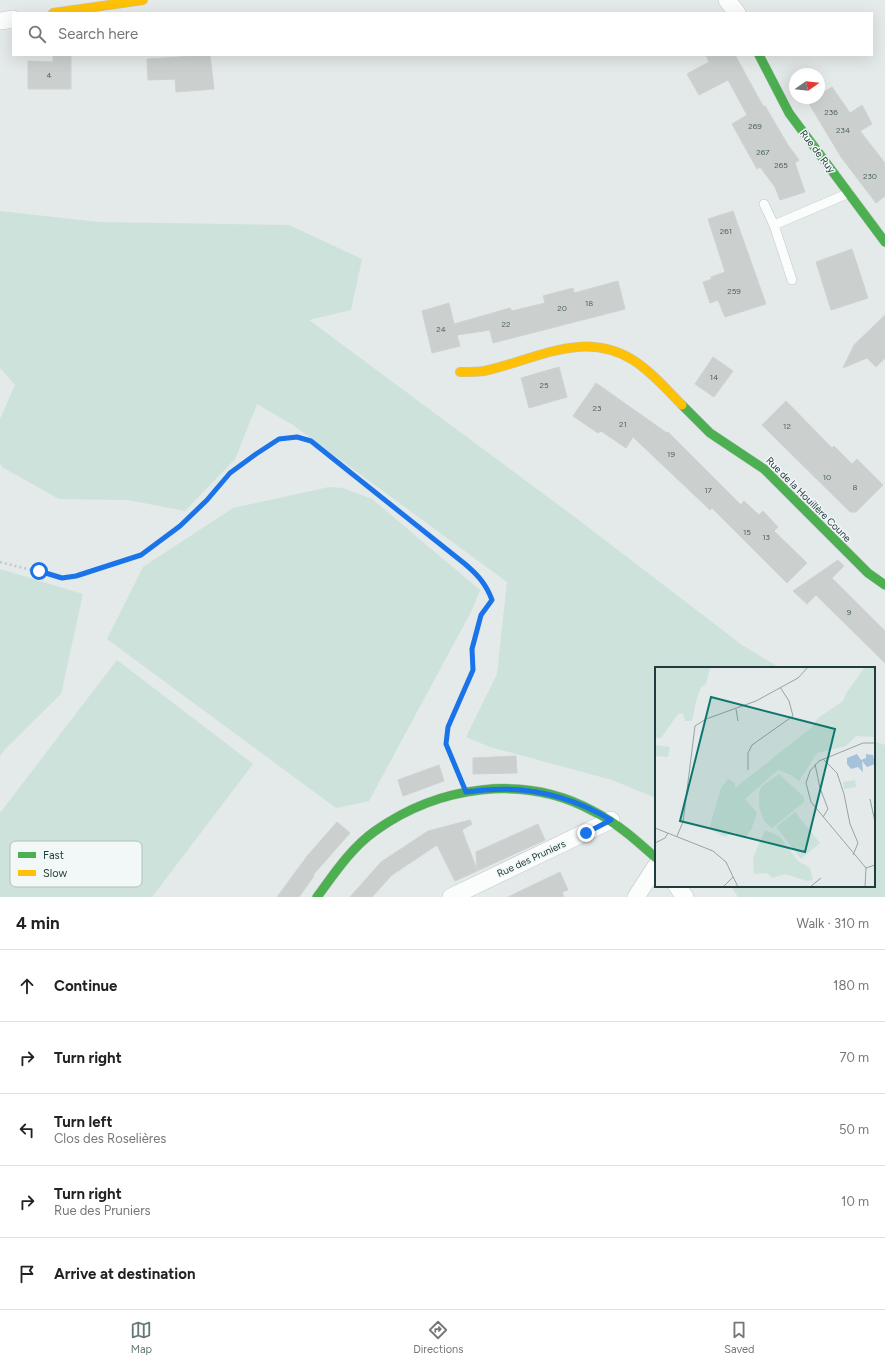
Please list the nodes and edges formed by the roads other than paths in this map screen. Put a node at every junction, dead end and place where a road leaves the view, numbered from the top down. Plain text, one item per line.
1 (143, 0) edge
2 (727, 0) edge
3 (60, 12) edge
4 (736, 12) edge
5 (12, 19) edge
6 (0, 21) edge
7 (760, 56) edge
8 (849, 193) junction
9 (764, 204) dead end
10 (774, 225) junction
11 (885, 242) edge
12 (792, 280) dead end
13 (460, 372) dead end
14 (885, 585) edge
15 (611, 820) junction
16 (655, 857) edge
17 (655, 868) edge
18 (678, 887) edge
19 (317, 897) edge
20 (451, 897) edge
21 (636, 897) edge
22 (685, 897) edge

1 - 3 street
2 - 4 street
5 - 6 street
7 - 8 street, Rue de Ruy
8 - 10 lane
8 - 11 street, Rue de Ruy
9 - 10 lane
10 - 12 lane
13 - 14 street, Rue de la Houillère Coune
15 - 16 street
15 - 19 street
15 - 20 street, Rue des Pruniers
17 - 21 street
18 - 22 street

